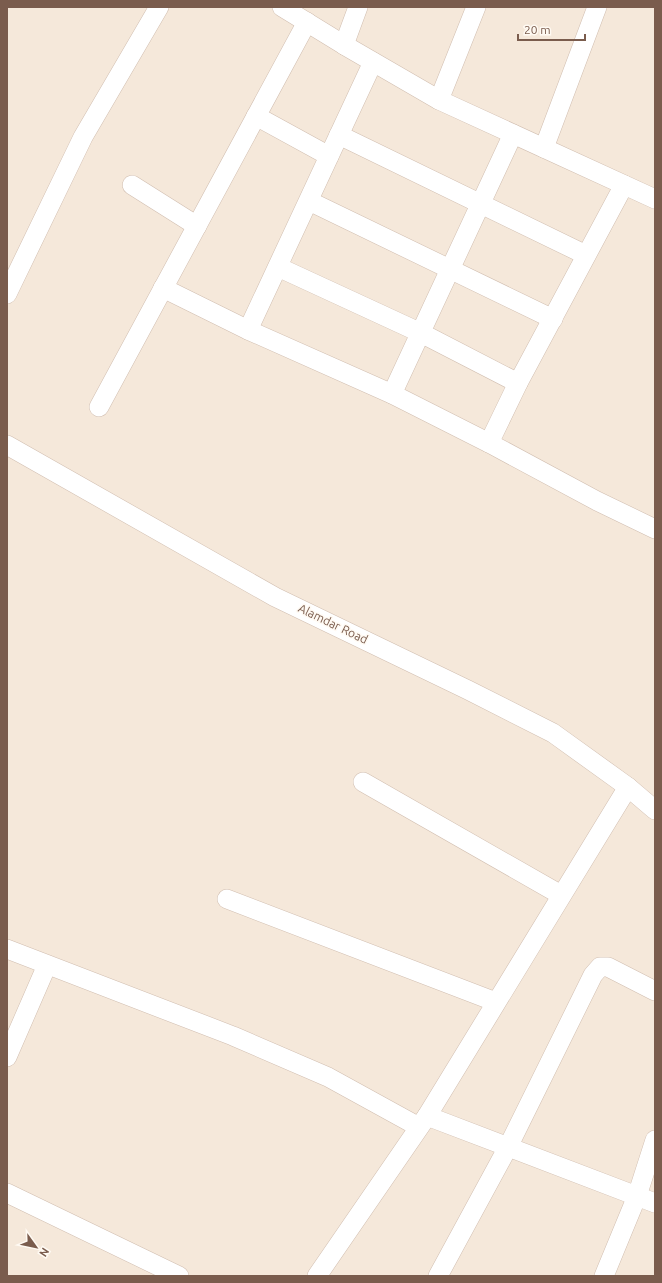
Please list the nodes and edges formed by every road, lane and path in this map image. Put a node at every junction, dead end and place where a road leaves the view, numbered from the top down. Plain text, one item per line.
1 (159, 7) edge
2 (282, 7) edge
3 (358, 7) edge
4 (476, 7) edge
5 (597, 7) edge
6 (307, 22) junction
7 (344, 45) junction
8 (373, 62) junction
9 (439, 100) junction
10 (256, 116) junction
11 (513, 134) junction
12 (339, 136) junction
13 (544, 148) junction
14 (329, 156) junction
15 (132, 185) dead end
16 (624, 185) junction
17 (655, 199) edge
18 (309, 201) junction
19 (480, 204) junction
20 (197, 226) junction
21 (586, 255) junction
22 (278, 267) junction
23 (450, 269) junction
24 (163, 288) junction
25 (7, 294) edge
26 (553, 319) junction
27 (248, 330) junction
28 (420, 333) junction
29 (518, 383) junction
30 (392, 394) junction
31 (99, 407) dead end
32 (489, 443) junction
33 (7, 445) edge
34 (655, 529) edge
35 (363, 782) dead end
36 (628, 788) junction
37 (655, 810) edge
38 (561, 895) junction
39 (227, 899) dead end
40 (7, 949) edge
41 (47, 964) junction
42 (655, 991) edge
43 (496, 1002) junction
44 (7, 1057) edge
45 (423, 1122) junction
46 (655, 1140) edge
47 (508, 1147) junction
48 (7, 1193) edge
49 (637, 1196) junction
50 (655, 1203) edge
51 (179, 1276) edge
52 (317, 1276) edge
53 (438, 1276) edge
54 (604, 1276) edge

1 - 25 street
2 - 6 street
3 - 7 street
4 - 9 street
5 - 13 street
6 - 7 street
6 - 10 street
7 - 8 street
8 - 9 street
8 - 12 street
9 - 11 street
10 - 14 street
10 - 20 street
11 - 13 street
11 - 19 street
12 - 14 street
12 - 19 street
13 - 16 street
14 - 18 street
15 - 20 street
16 - 17 street
16 - 21 street
18 - 22 street
18 - 23 street
19 - 21 street
19 - 23 street
20 - 24 street
21 - 26 street
22 - 27 street
22 - 28 street
23 - 26 street
23 - 28 street
24 - 27 street
24 - 31 street
26 - 29 street
27 - 30 street
28 - 29 street
28 - 30 street
29 - 32 street
30 - 32 street
32 - 34 street
33 - 36 street, Alamdar Road
35 - 38 street
36 - 37 street, Alamdar Road
36 - 38 street
38 - 43 street
39 - 43 street
40 - 41 street
41 - 44 street
41 - 45 street
42 - 47 street
43 - 45 street
45 - 47 street
45 - 52 street
46 - 49 street
47 - 49 street
47 - 53 street
48 - 51 street
49 - 50 street
49 - 54 street

